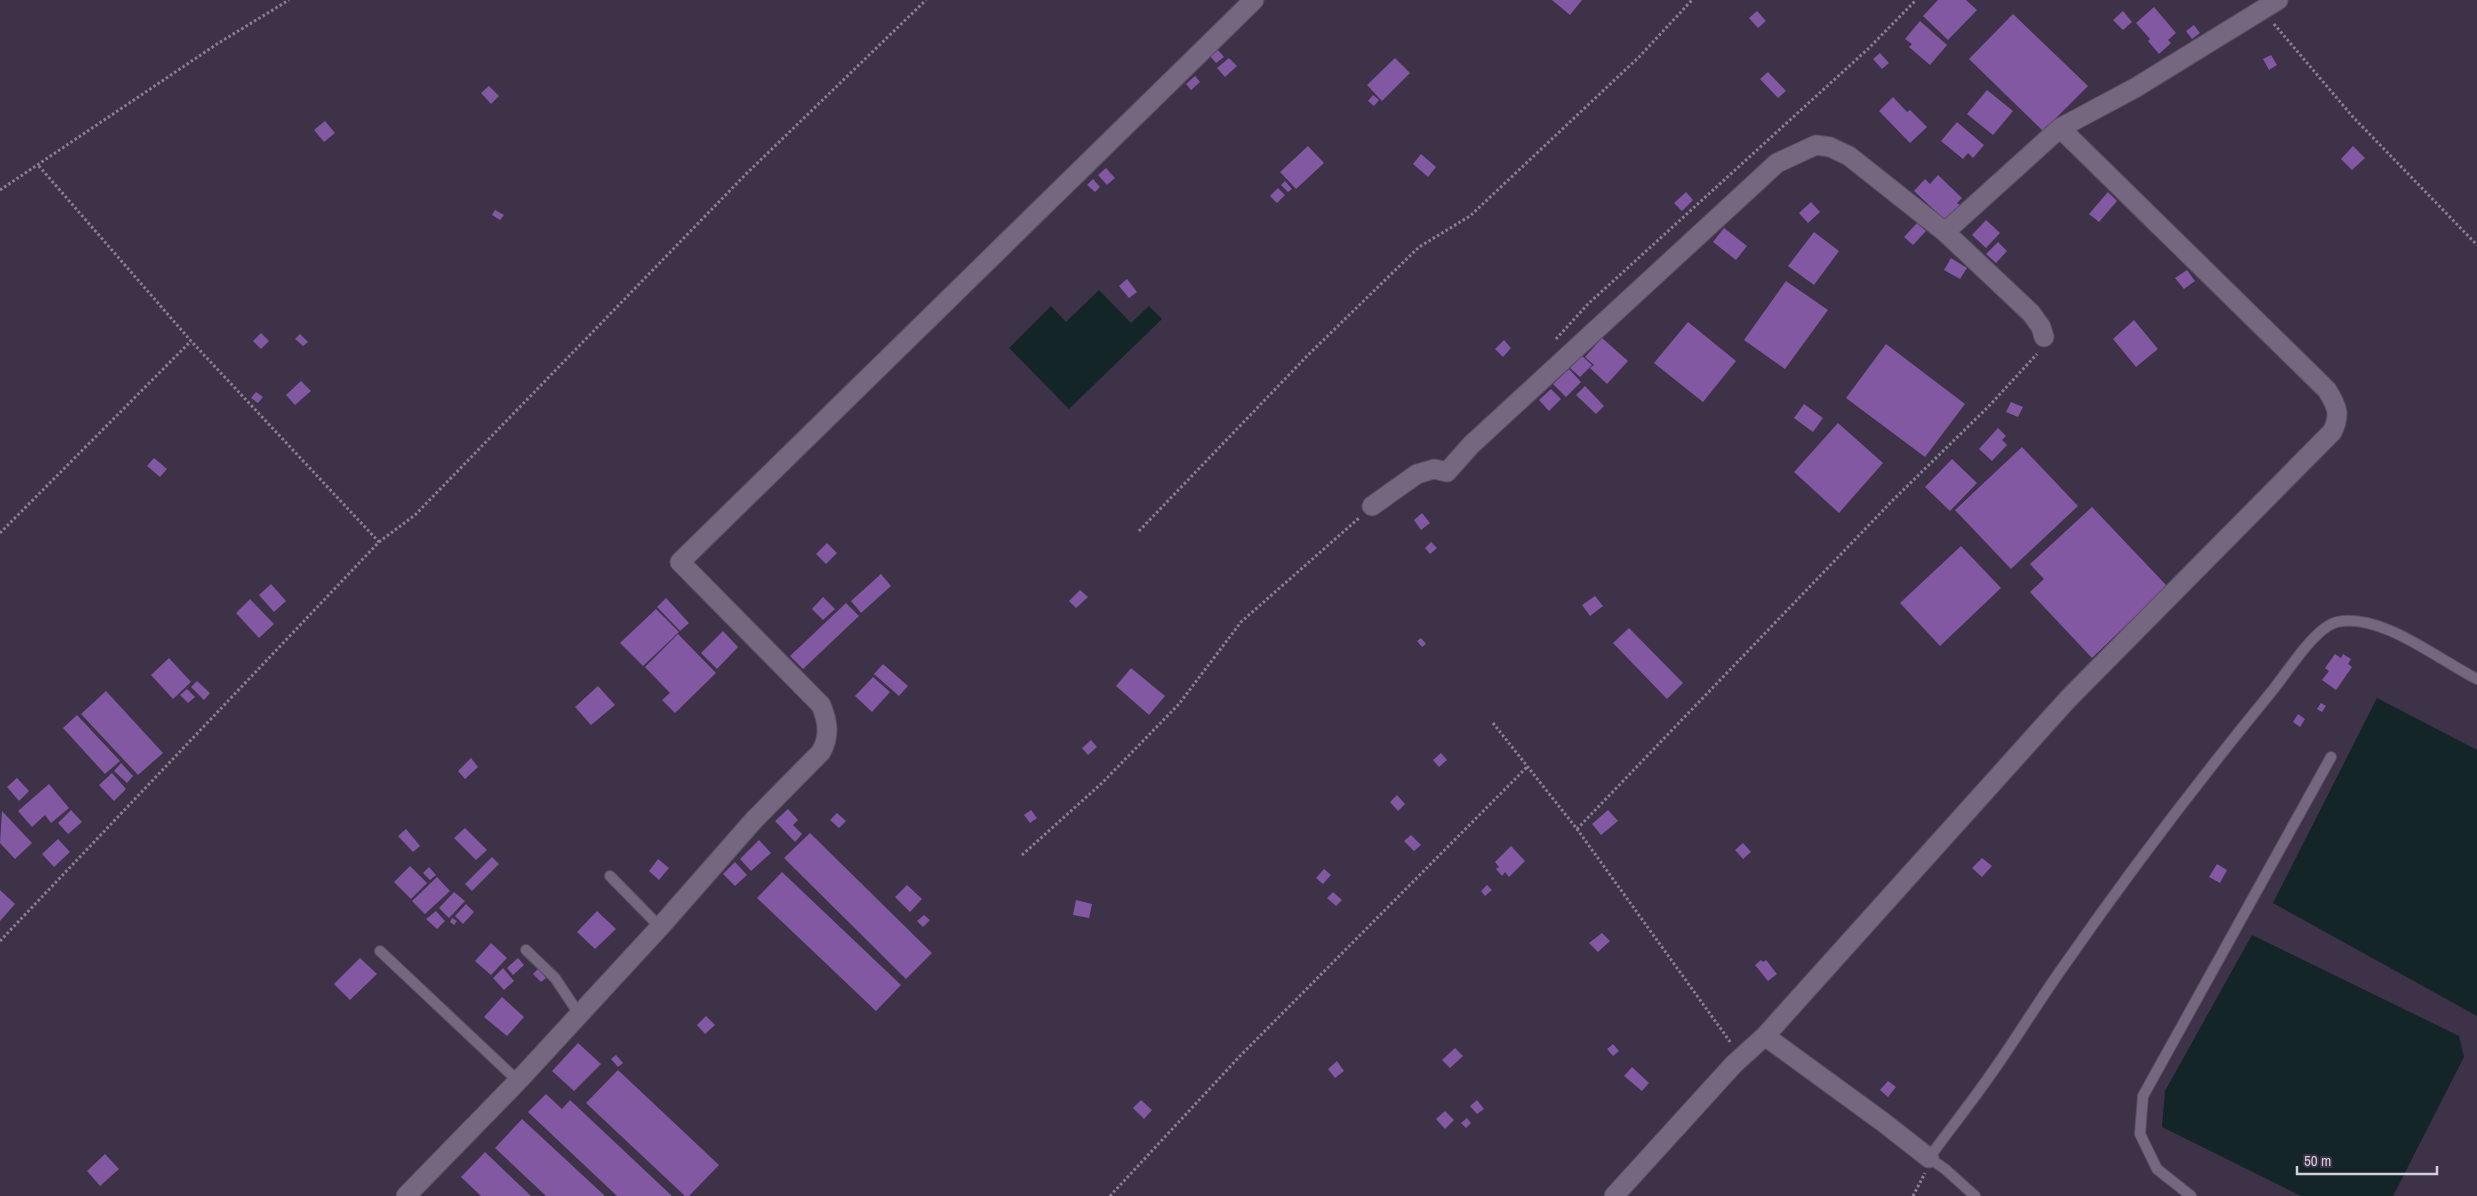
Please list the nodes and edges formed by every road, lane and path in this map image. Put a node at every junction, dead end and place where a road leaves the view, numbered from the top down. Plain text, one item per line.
1 (289, 0) edge
2 (926, 0) edge
3 (1254, 0) edge
4 (1692, 0) edge
5 (1916, 0) edge
6 (2270, 5) edge
7 (2060, 128) junction
8 (38, 165) junction
9 (0, 190) edge
10 (1945, 232) junction
11 (2477, 245) edge
12 (2044, 337) joint
13 (1555, 340) dead end
14 (191, 341) junction
15 (1372, 506) joint
16 (1139, 531) dead end
17 (0, 533) edge
18 (379, 542) junction
19 (2477, 679) edge
20 (1493, 723) dead end
21 (2331, 757) dead end
22 (1528, 766) junction
23 (1577, 828) junction
24 (1022, 855) dead end
25 (610, 876) dead end
26 (660, 927) junction
27 (0, 941) edge
28 (526, 950) dead end
29 (380, 951) dead end
30 (579, 1014) junction
31 (1765, 1036) junction
32 (1744, 1055) junction
33 (518, 1082) junction
34 (1929, 1158) junction
35 (406, 1196) edge
36 (1110, 1196) edge
37 (1614, 1196) edge
38 (1913, 1196) edge
39 (1975, 1196) edge
40 (2191, 1196) edge

1 - 8 path
2 - 18 path
3 - 26 street
4 - 16 path
5 - 13 path
6 - 7 street
6 - 11 path
7 - 10 street
7 - 31 street
8 - 9 path
8 - 14 path
10 - 12 street
10 - 15 street
12 - 23 path
14 - 17 path
14 - 18 path
15 - 24 path
18 - 27 path
19 - 34 lane
20 - 22 path
21 - 40 lane
22 - 23 path
22 - 36 path
23 - 32 path
25 - 26 lane
26 - 30 street
28 - 30 lane
29 - 33 lane
30 - 33 street
31 - 32 street
31 - 34 street
32 - 37 street
33 - 35 street
34 - 38 path
34 - 39 lane

